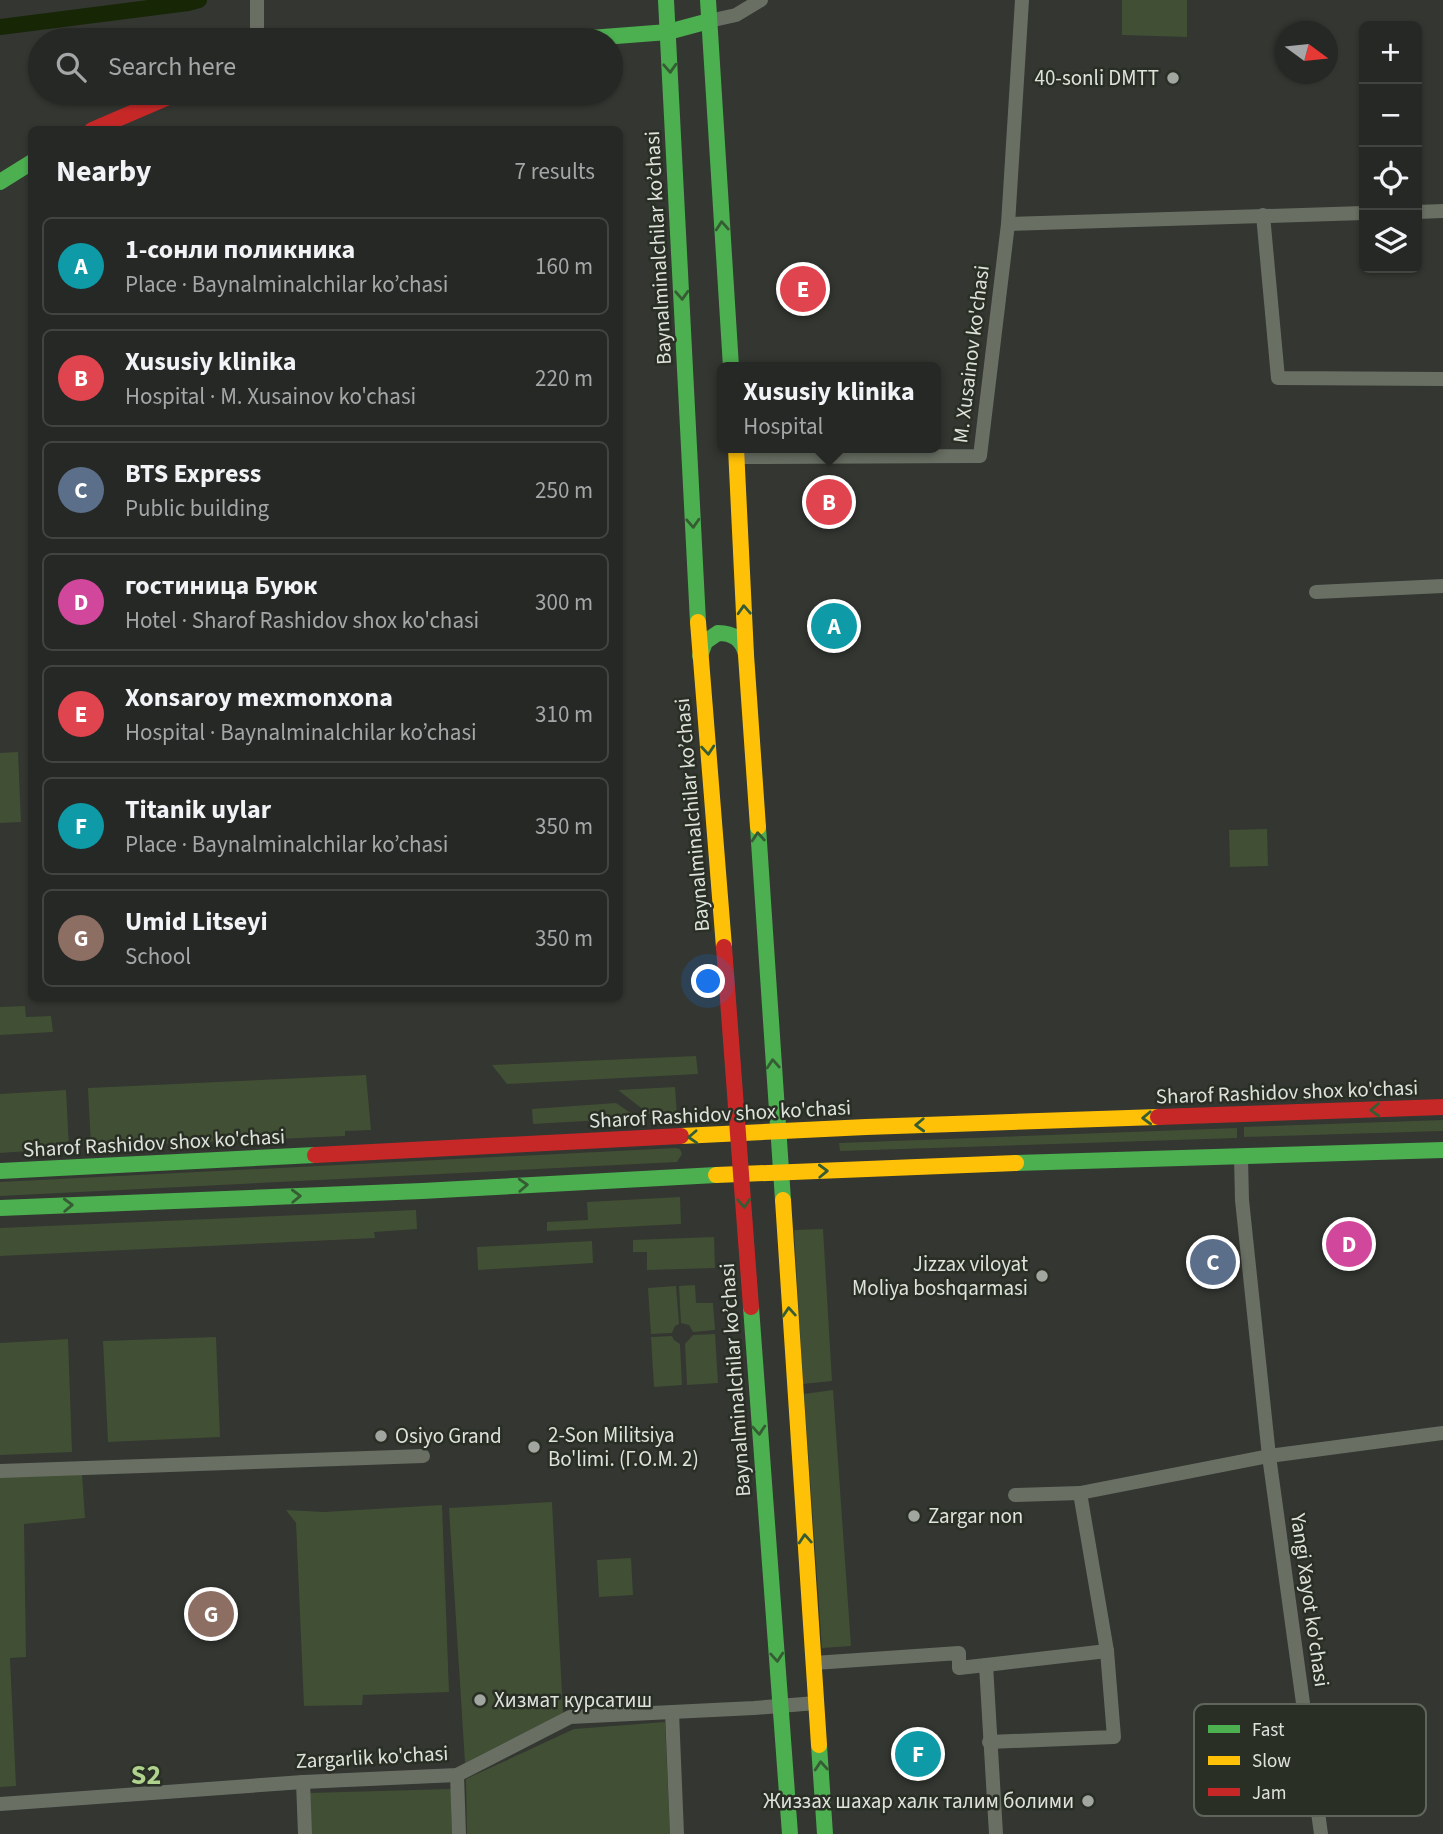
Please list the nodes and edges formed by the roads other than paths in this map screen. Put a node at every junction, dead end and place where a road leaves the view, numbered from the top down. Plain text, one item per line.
1 (257, 0) edge
2 (666, 0) edge
3 (708, 0) edge
4 (761, 0) edge
5 (1022, 0) edge
6 (709, 21) junction
7 (257, 28) edge
8 (668, 32) junction
9 (623, 35) edge
10 (148, 105) edge
11 (100, 126) edge
12 (28, 164) edge
13 (0, 182) edge
14 (1443, 211) edge
15 (1422, 212) edge
16 (1359, 213) edge
17 (1263, 215) junction
18 (1009, 224) junction
19 (731, 362) edge
20 (1443, 379) edge
21 (736, 453) edge
22 (797, 453) edge
23 (1443, 586) edge
24 (1316, 592) dead end
25 (746, 655) junction
26 (700, 657) junction
27 (1443, 1107) edge
28 (777, 1132) junction
29 (739, 1135) junction
30 (1443, 1150) edge
31 (1241, 1157) junction
32 (0, 1171) edge
33 (780, 1173) junction
34 (742, 1174) junction
35 (0, 1208) edge
36 (1443, 1433) edge
37 (423, 1456) dead end
38 (1269, 1456) junction
39 (0, 1471) edge
40 (1080, 1493) junction
41 (1015, 1495) dead end
42 (1107, 1651) junction
43 (814, 1663) junction
44 (986, 1665) junction
45 (816, 1703) junction
46 (1303, 1704) edge
47 (780, 1706) junction
48 (672, 1712) junction
49 (989, 1742) junction
50 (457, 1775) junction
51 (303, 1782) junction
52 (0, 1804) edge
53 (1319, 1816) edge
54 (305, 1834) edge
55 (459, 1834) edge
56 (677, 1834) edge
57 (790, 1834) edge
58 (825, 1834) edge
59 (996, 1834) edge
60 (1321, 1834) edge

1 - 7 street
2 - 8 main road, Baynalminalchilar ko’chasi
3 - 6 main road
4 - 6 street
5 - 18 street, M. Xusainov ko'chasi
6 - 8 main road
19 -> 6 main road
8 - 9 main road
8 -> 26 main road, Baynalminalchilar ko’chasi
10 - 11 main road
12 - 13 main road
14 - 15 street
16 - 17 street
17 - 18 street
17 - 20 street
18 - 22 street, M. Xusainov ko'chasi
25 -> 21 main road
23 - 24 street
25 - 26 main road
28 -> 25 main road
26 -> 29 main road, Baynalminalchilar ko’chasi
27 -> 28 main road, Sharof Rashidov shox ko'chasi
28 - 29 main road, Sharof Rashidov shox ko'chasi
28 - 33 main road
29 -> 32 main road, Sharof Rashidov shox ko'chasi
29 - 34 main road, Baynalminalchilar ko’chasi
30 - 31 main road
33 -> 31 main road
31 - 38 street, Yangi Xayot ko'chasi
33 - 34 main road
43 -> 33 main road
35 -> 34 main road
34 -> 47 main road, Baynalminalchilar ko’chasi
36 - 38 street
37 - 39 street
38 - 40 street
38 - 46 street, Yangi Xayot ko'chasi
40 - 41 street
40 - 42 street
42 - 44 street
42 - 49 street
43 - 44 street
43 - 45 main road
44 - 49 street
45 - 47 street, Zargarlik ko'chasi
58 -> 45 main road
47 - 48 street, Zargarlik ko'chasi
47 - 57 main road, Baynalminalchilar ko’chasi
48 - 50 street, Zargarlik ko'chasi
48 - 56 street
49 - 59 street
50 - 51 street, Zargarlik ko'chasi
50 - 55 street
51 - 52 street, Zargarlik ko'chasi
51 - 54 street
53 - 60 street, Yangi Xayot ko'chasi

